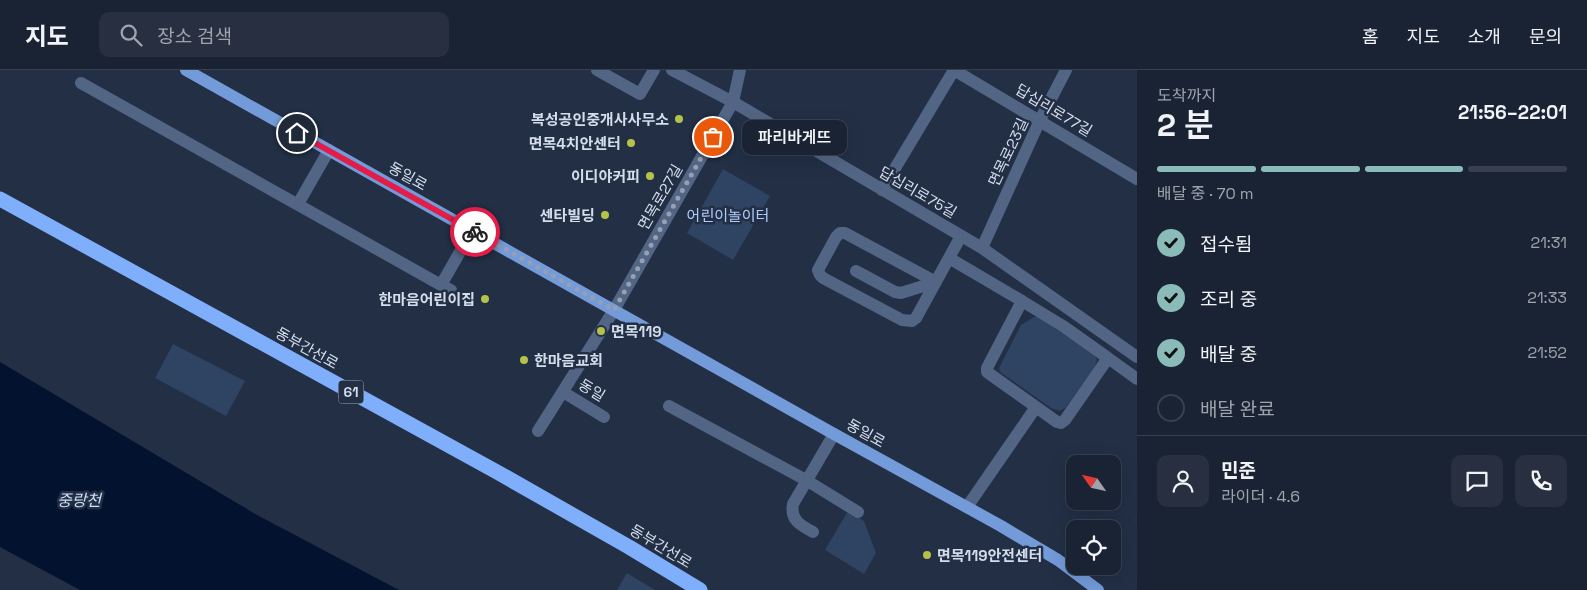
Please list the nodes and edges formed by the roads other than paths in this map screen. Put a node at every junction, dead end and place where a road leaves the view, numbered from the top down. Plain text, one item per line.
1 (186, 70) edge
2 (597, 70) edge
3 (654, 70) edge
4 (672, 70) edge
5 (740, 70) edge
6 (954, 70) edge
7 (1066, 70) edge
8 (81, 83) dead end
9 (733, 102) junction
10 (1040, 120) junction
11 (329, 150) junction
12 (1137, 179) edge
13 (882, 190) junction
14 (0, 199) edge
15 (298, 204) junction
16 (472, 231) junction
17 (961, 236) junction
18 (982, 248) junction
19 (949, 258) junction
20 (856, 271) dead end
21 (936, 282) junction
22 (1022, 301) junction
23 (614, 310) junction
24 (1137, 357) edge
25 (1108, 358) junction
26 (1137, 379) edge
27 (562, 392) junction
28 (669, 406) dead end
29 (1036, 407) junction
30 (604, 416) dead end
31 (538, 431) dead end
32 (834, 434) junction
33 (806, 480) junction
34 (967, 507) junction
35 (858, 512) dead end
36 (812, 532) dead end
37 (700, 590) edge
38 (1098, 590) edge

1 - 11 main road, 동일로
2 - 3 street
4 - 9 street, 답십리로75길
5 - 9 street, 면목로27길
6 - 10 street, 답십리로77길
6 - 13 street
7 - 10 street, 면목로23길
8 - 15 street
9 - 13 street, 답십리로75길
9 - 23 street, 면목로27길
10 - 12 street, 답십리로77길
10 - 18 street, 면목로23길
11 - 15 street
11 - 16 main road, 동일로
13 - 17 street, 답십리로75길
14 - 37 highway, 동부간선로 / 61
15 - 16 street
16 - 23 main road, 동일로
17 - 18 street, 답십리로75길
17 - 19 street
18 - 24 street, 답십리로75길
19 - 21 street
19 - 22 street
20 - 21 street
21 - 21 street
22 - 25 street
22 - 29 street
23 - 27 street
23 - 32 main road, 동일로
25 - 26 street
25 - 29 street
27 - 30 street, 동일
27 - 31 street
28 - 33 street
29 - 34 street
32 - 33 street
32 - 34 main road, 동일로
33 - 35 street
33 - 36 street
34 - 38 main road, 동일로

